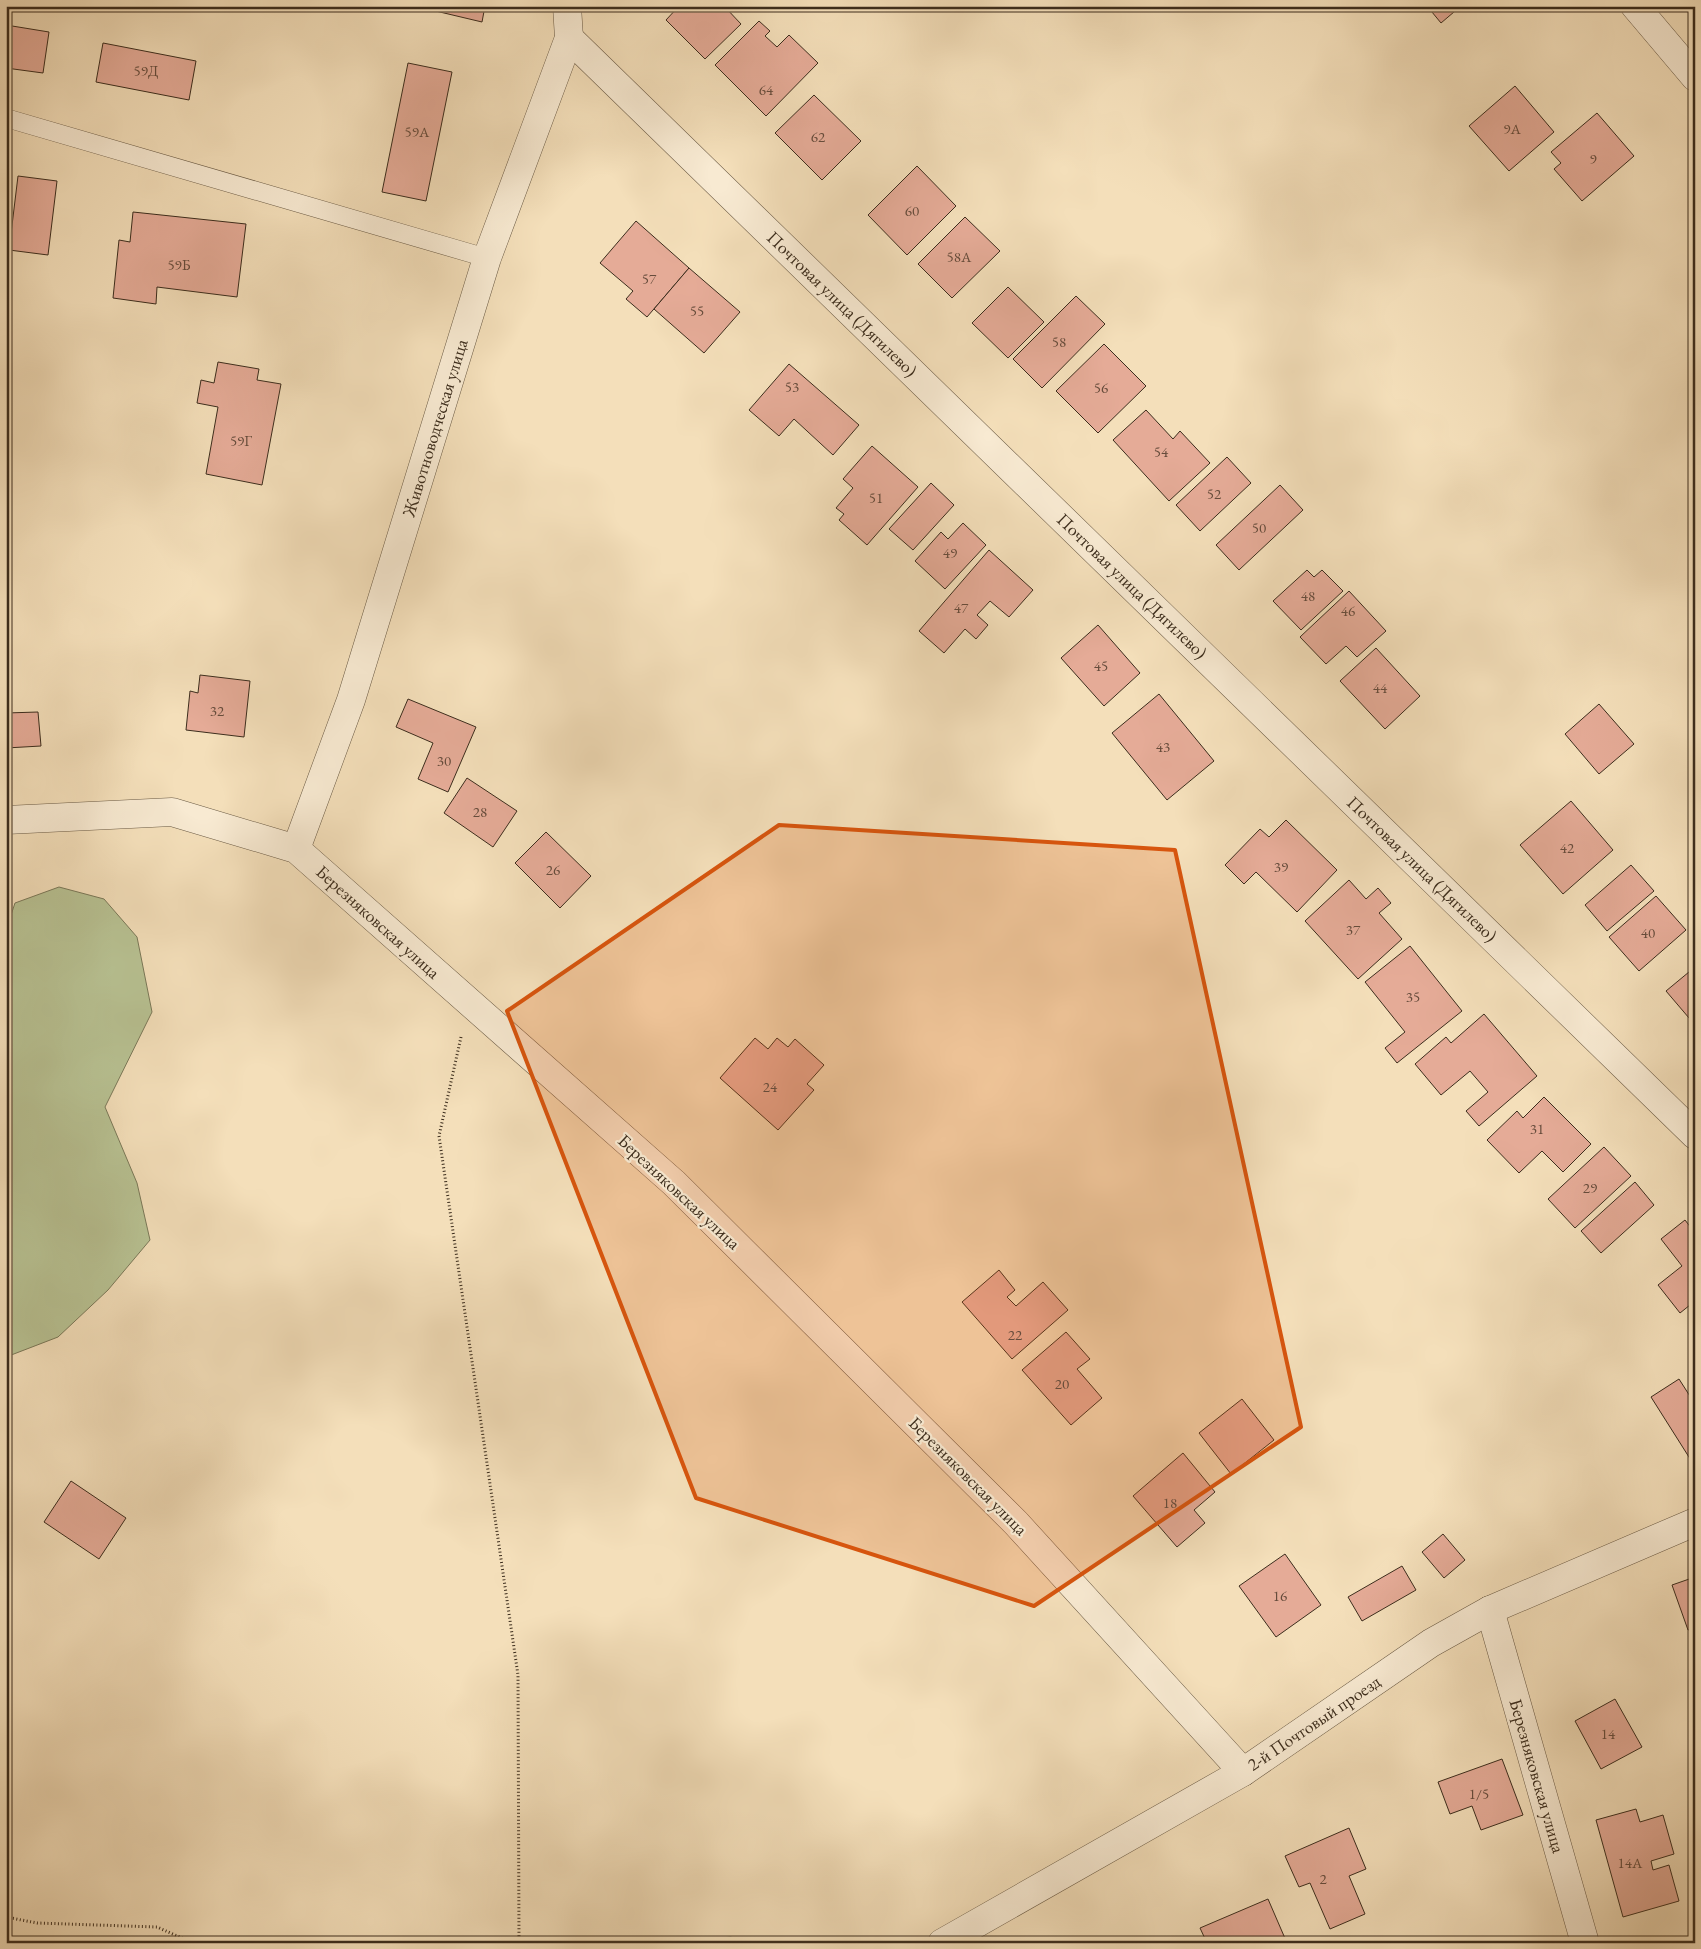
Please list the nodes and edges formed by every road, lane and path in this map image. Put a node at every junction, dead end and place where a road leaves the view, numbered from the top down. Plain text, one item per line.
1 (567, 6) edge
2 (1634, 6) edge
3 (569, 38) junction
4 (1695, 77) edge
5 (6, 118) edge
6 (487, 258) junction
7 (6, 820) edge
8 (296, 850) junction
9 (469, 1002) junction
10 (1695, 1135) edge
11 (1695, 1522) edge
12 (1490, 1610) junction
13 (1243, 1772) junction
14 (6, 1917) edge
15 (193, 1943) edge
16 (519, 1943) edge
17 (942, 1943) edge
18 (1584, 1943) edge

1 - 3 street, Животноводческая улица
2 - 4 street
3 - 6 street, Животноводческая улица
3 - 10 street, Почтовая улица (Дягилево)
5 - 6 lane
6 - 8 street, Животноводческая улица
7 - 8 street, Березняковская улица
8 - 9 street, Березняковская улица
9 - 13 street, Березняковская улица
9 - 16 path
11 - 12 street, 2-й Почтовый проезд
12 - 13 street, 2-й Почтовый проезд
12 - 18 street, Березняковская улица
13 - 17 street, 2-й Почтовый проезд
14 - 15 path

